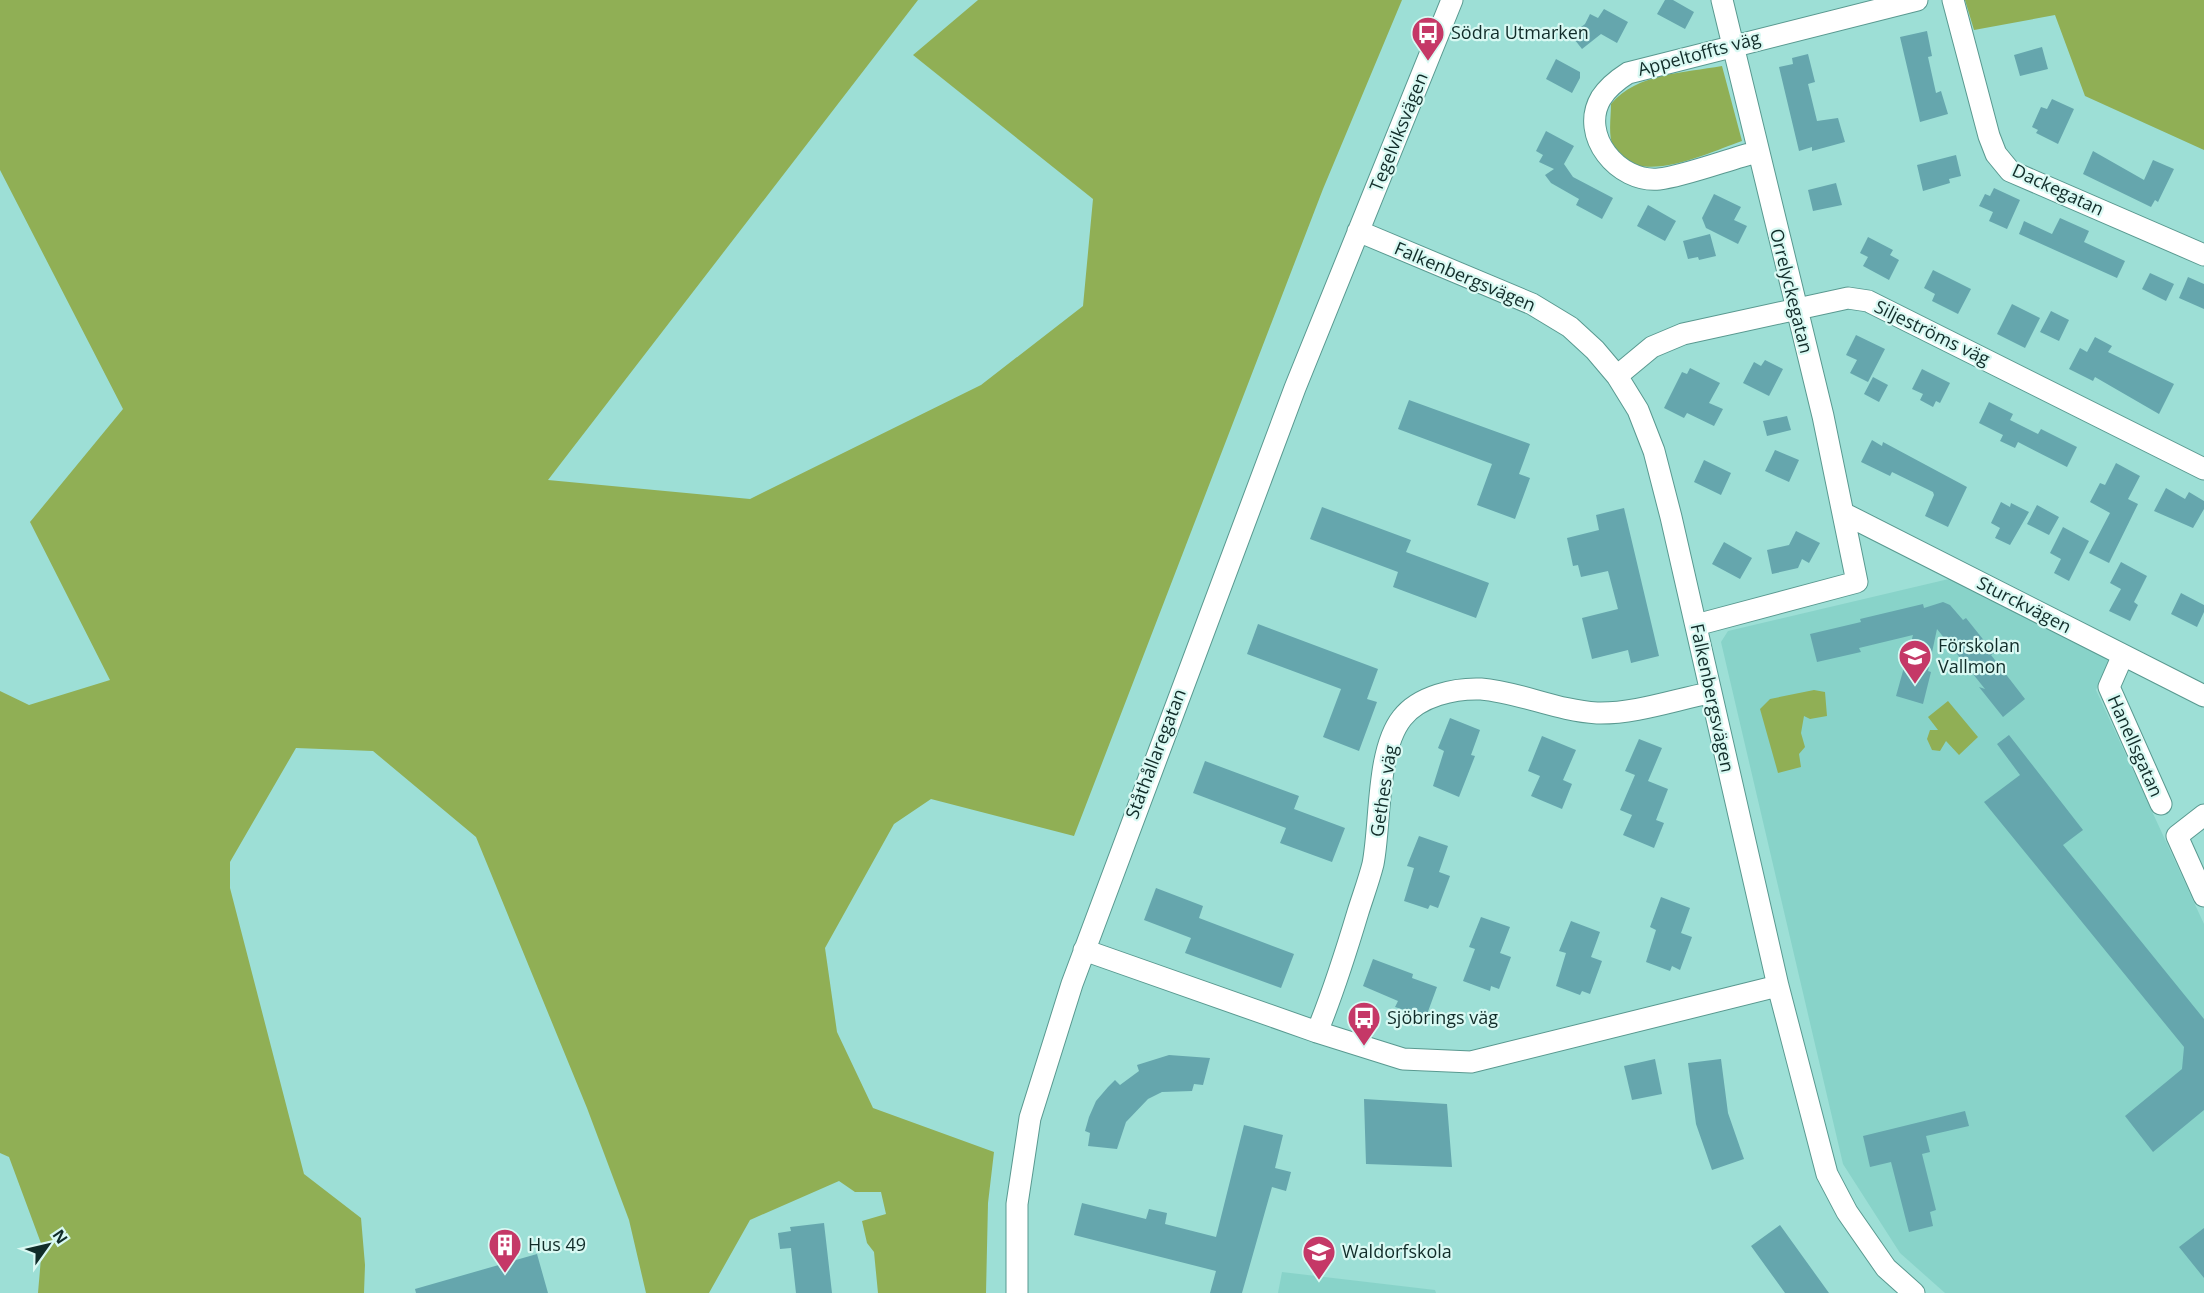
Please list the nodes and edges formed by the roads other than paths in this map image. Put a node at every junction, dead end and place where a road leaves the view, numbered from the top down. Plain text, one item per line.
1 (1452, 0) edge
2 (1722, 0) edge
3 (1917, 0) edge
4 (1953, 0) edge
5 (1731, 45) junction
6 (1757, 152) junction
7 (1358, 231) junction
8 (2204, 255) edge
9 (1796, 309) junction
10 (1617, 376) junction
11 (2204, 469) edge
12 (1845, 514) junction
13 (1696, 625) junction
14 (2123, 655) junction
15 (1709, 693) junction
16 (2204, 696) edge
17 (2161, 804) dead end
18 (2204, 815) edge
19 (2204, 896) edge
20 (1084, 950) junction
21 (1778, 986) junction
22 (1317, 1032) junction
23 (1017, 1293) edge
24 (1914, 1293) edge

1 - 7 street, Tegelviksvägen
2 - 5 street, Orrelyckegatan
3 - 5 street, Appeltoffts väg
4 - 8 street, Dackegatan
5 - 6 street, Orrelyckegatan
5 - 6 street, Appeltoffts väg
6 - 9 street, Orrelyckegatan
7 - 10 street, Falkenbergsvägen
7 - 20 street, Ståthållaregatan
9 - 10 street, Siljeströms väg
9 - 11 street, Siljeströms väg
9 - 12 street, Orrelyckegatan
10 - 13 street, Falkenbergsvägen
12 - 13 street, Orrelyckegatan
12 - 14 street, Sturckvägen
13 - 15 street, Falkenbergsvägen
14 - 16 street, Sturckvägen
14 - 17 street, Hanellsgatan
15 - 21 street, Falkenbergsvägen
15 - 22 street, Gethes väg
18 - 19 street
20 - 22 street
20 - 23 street, Ståthållaregatan
21 - 22 street
21 - 24 street, Falkenbergsvägen

